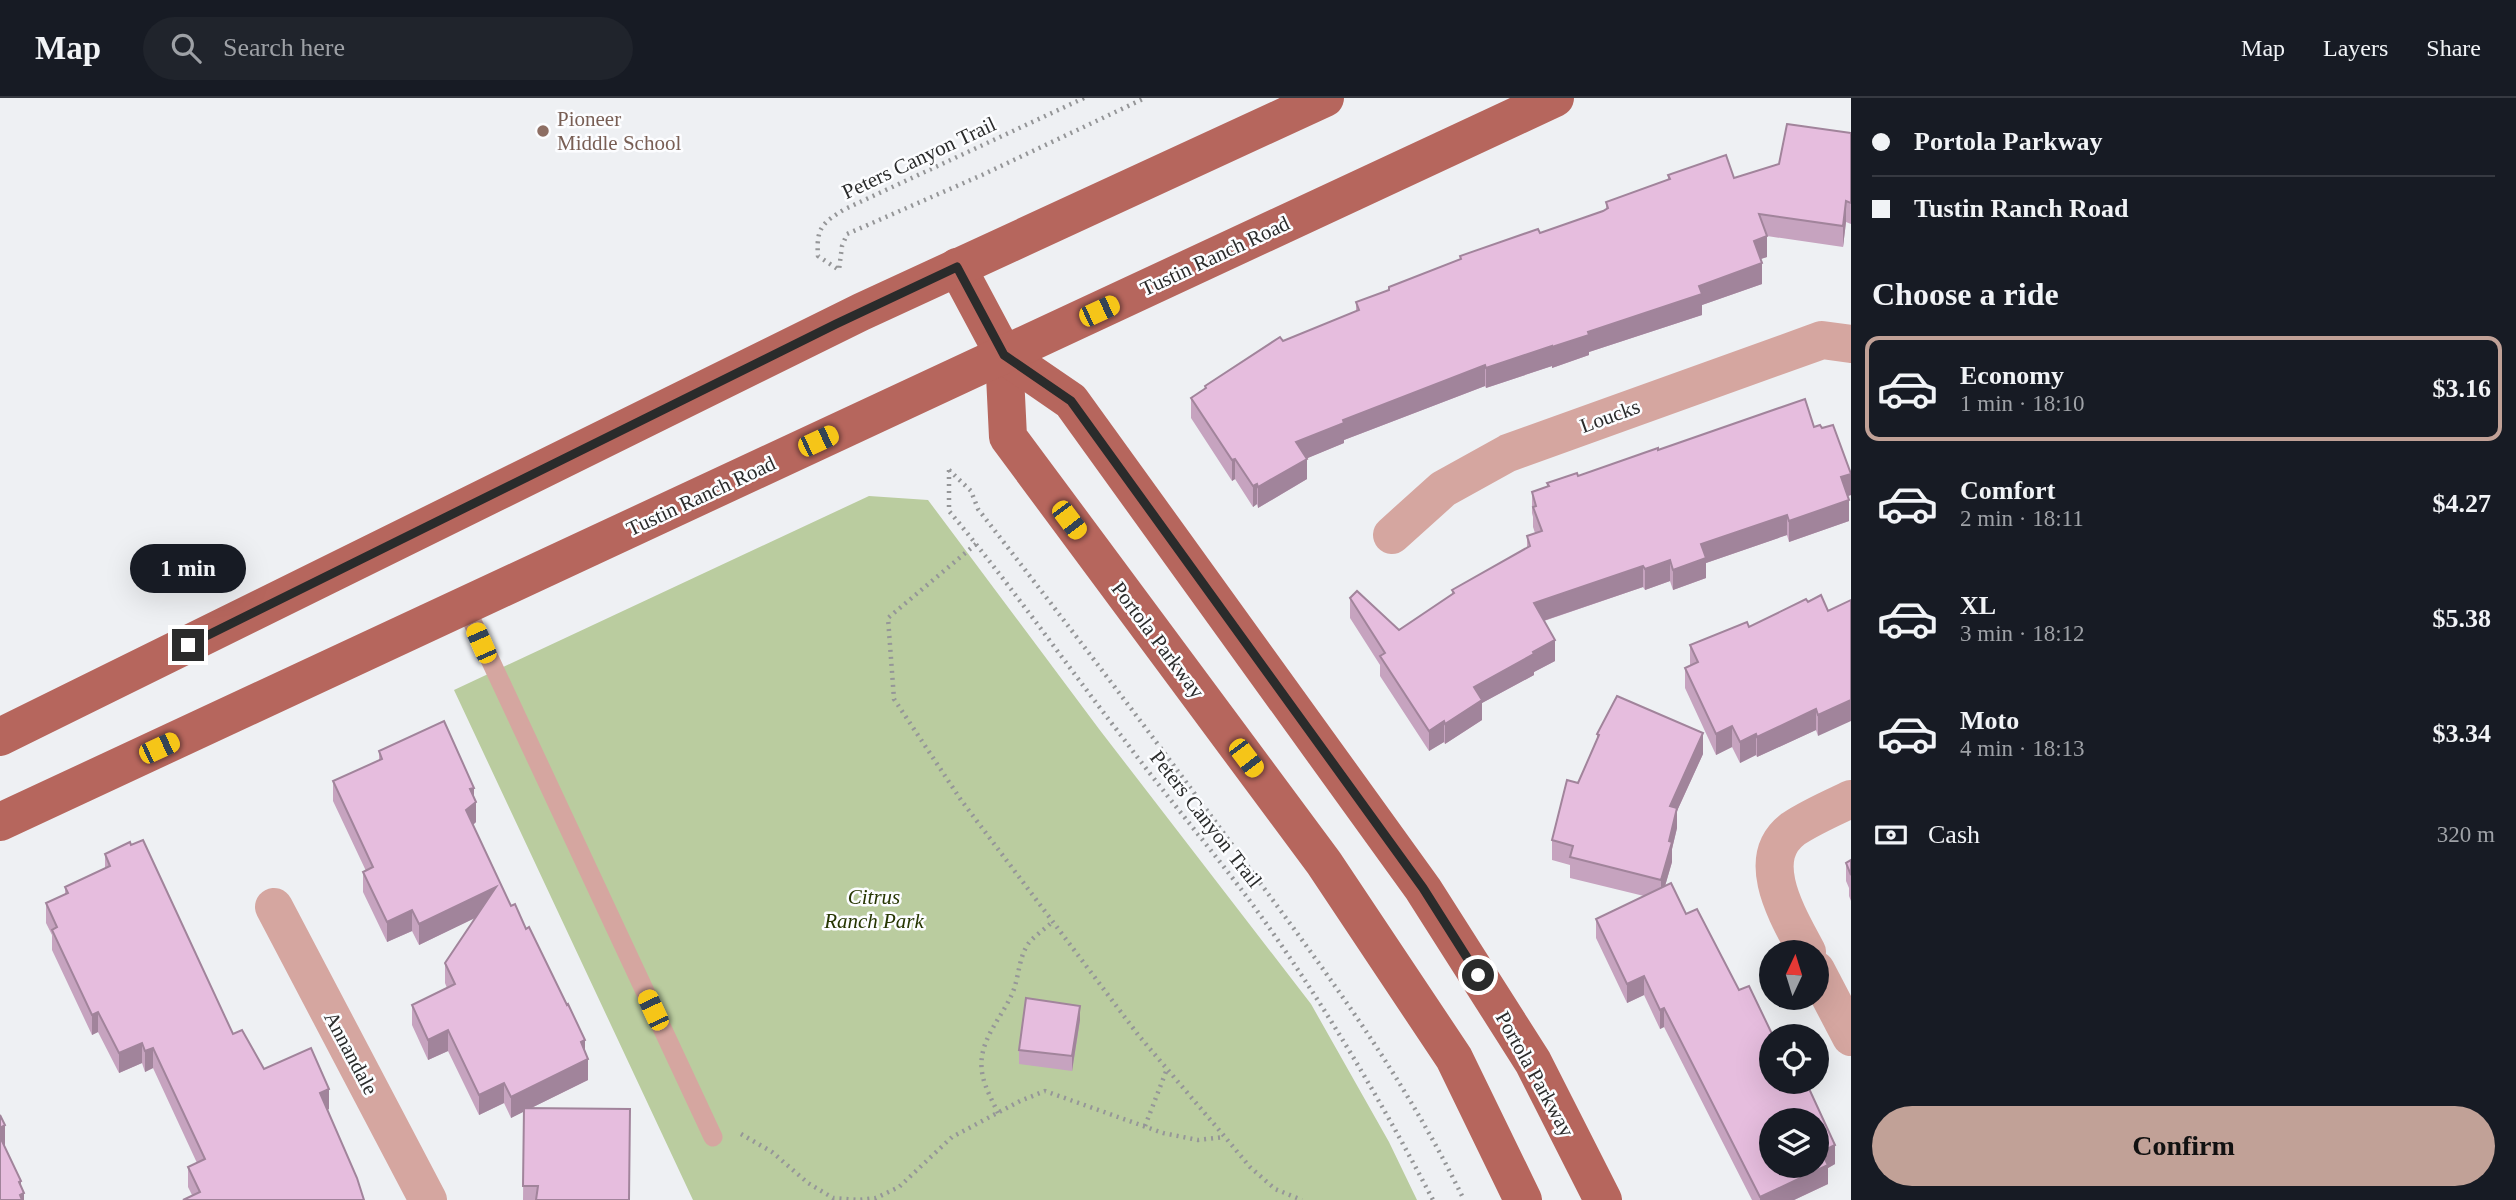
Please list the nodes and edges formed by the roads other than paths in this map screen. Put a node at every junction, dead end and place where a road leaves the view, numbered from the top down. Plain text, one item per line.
1 (1325, 98) edge
2 (1555, 98) edge
3 (957, 267) junction
4 (1849, 343) edge
5 (1004, 355) junction
6 (1392, 535) dead end
7 (465, 606) junction
8 (0, 737) edge
9 (1851, 799) edge
10 (0, 822) edge
11 (274, 907) dead end
12 (1801, 940) edge
13 (1829, 995) edge
14 (1851, 1037) edge
15 (713, 1137) road end
16 (428, 1200) edge
17 (1522, 1200) edge
18 (1604, 1200) edge

1 - 3 main road
2 - 5 main road, Tustin Ranch Road
3 - 5 main road, Portola Parkway
3 - 8 main road
4 - 6 street, Loucks
5 - 7 main road, Tustin Ranch Road
5 - 17 main road, Portola Parkway
5 - 18 main road, Portola Parkway
7 - 10 main road, Tustin Ranch Road
7 - 15 lane
9 - 12 street
11 - 16 street, Annandale
13 - 14 street

